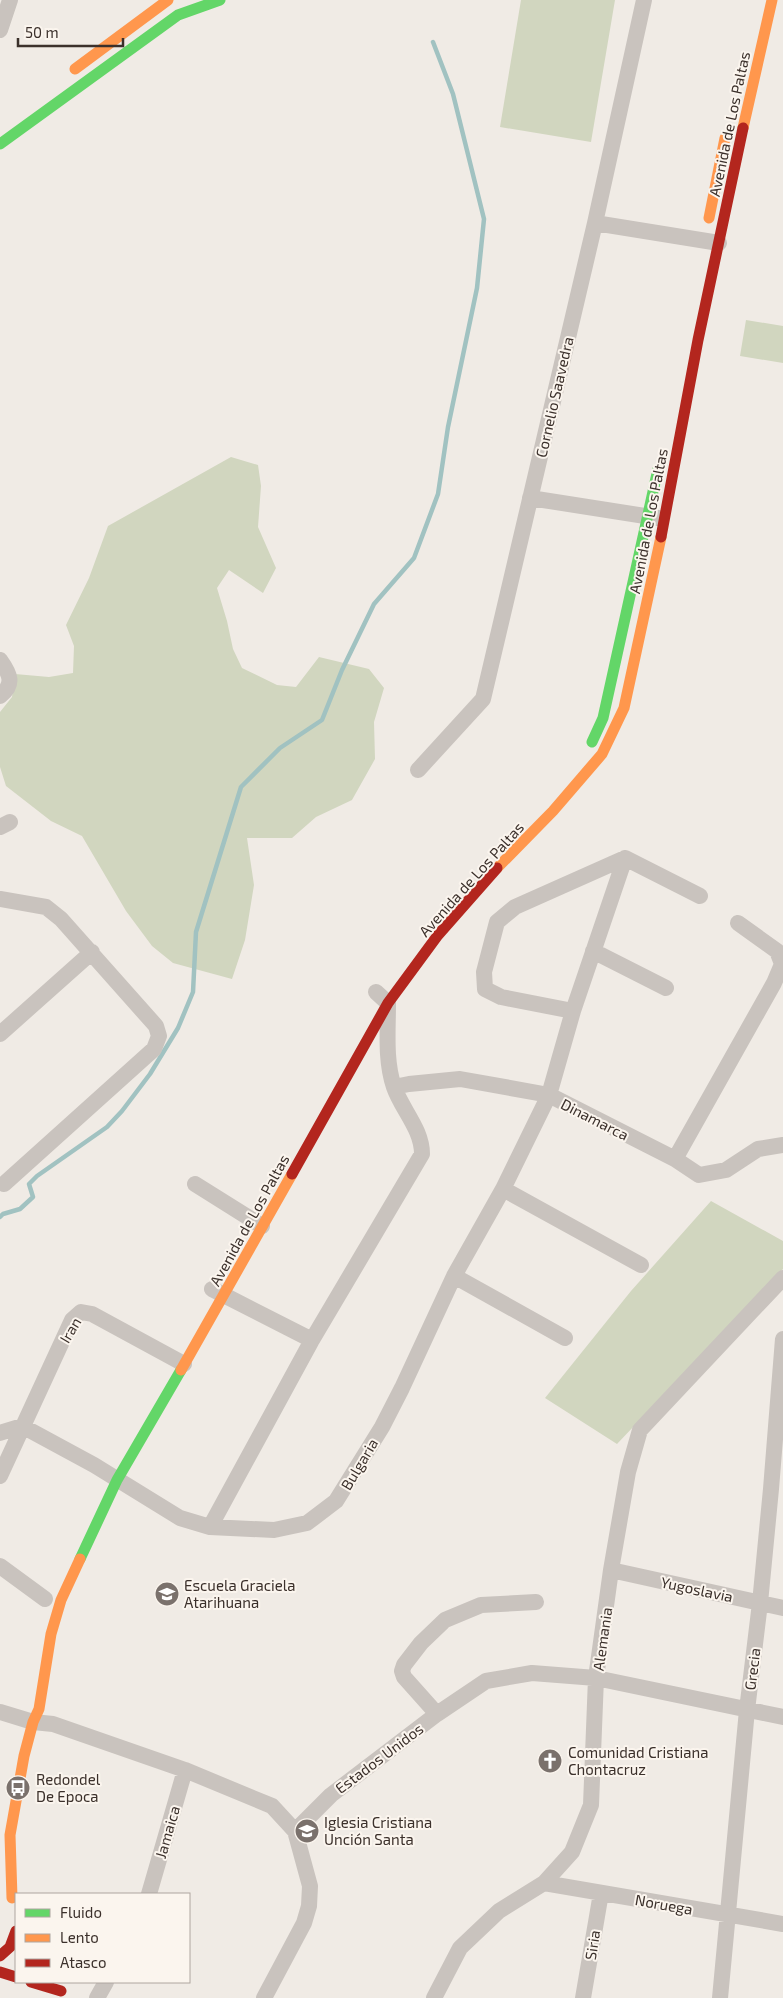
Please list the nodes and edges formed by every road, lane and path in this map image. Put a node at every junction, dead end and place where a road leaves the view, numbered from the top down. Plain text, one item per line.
1 (10, 0) edge
2 (168, 0) edge
3 (220, 0) edge
4 (644, 0) edge
5 (772, 0) edge
6 (0, 30) edge
7 (63, 78) dead end
8 (727, 125) dead end
9 (0, 144) edge
10 (595, 223) junction
11 (709, 244) junction
12 (660, 461) dead end
13 (530, 498) junction
14 (648, 516) junction
15 (665, 519) junction
16 (0, 660) edge
17 (0, 696) edge
18 (584, 752) dead end
19 (418, 770) dead end
20 (625, 858) junction
21 (700, 896) dead end
22 (0, 899) edge
23 (738, 922) dead end
24 (593, 951) junction
25 (92, 952) junction
26 (666, 988) dead end
27 (380, 994) junction
28 (573, 1011) junction
29 (0, 1034) edge
30 (394, 1087) junction
31 (549, 1095) junction
32 (783, 1145) edge
33 (676, 1159) junction
34 (4, 1184) dead end
35 (195, 1184) dead end
36 (503, 1189) junction
37 (254, 1221) junction
38 (641, 1265) dead end
39 (454, 1276) junction
40 (783, 1278) edge
41 (215, 1291) junction
42 (565, 1338) dead end
43 (783, 1339) edge
44 (312, 1340) junction
45 (176, 1359) junction
46 (782, 1365) edge
47 (22, 1426) junction
48 (0, 1433) edge
49 (108, 1474) junction
50 (0, 1476) edge
51 (777, 1490) edge
52 (210, 1528) junction
53 (0, 1566) edge
54 (611, 1570) junction
55 (46, 1597) dead end
56 (536, 1602) dead end
57 (760, 1602) junction
58 (783, 1608) edge
59 (596, 1678) junction
60 (26, 1707) dead end
61 (747, 1710) junction
62 (0, 1712) edge
63 (438, 1714) junction
64 (783, 1717) edge
65 (33, 1722) junction
66 (185, 1770) junction
67 (295, 1831) junction
68 (10, 1835) junction
69 (0, 1845) edge
70 (544, 1883) junction
71 (0, 1884) edge
72 (149, 1893) edge
73 (601, 1893) junction
74 (12, 1898) junction
75 (15, 1907) edge
76 (729, 1916) junction
77 (783, 1924) edge
78 (15, 1934) edge
79 (0, 1956) edge
80 (0, 1972) edge
81 (15, 1977) edge
82 (35, 1983) edge
83 (105, 1983) edge
84 (62, 1990) edge
85 (97, 1998) edge
86 (264, 1998) edge
87 (434, 1998) edge
88 (583, 1998) edge
89 (720, 1998) edge

1 - 6 street
2 - 7 main road
3 - 9 main road
4 - 10 street, Cornelio Saavedra
5 - 11 main road, Avenida de Los Paltas
8 - 11 main road, Avenida de Los Paltas
10 - 11 street
10 - 13 street, Cornelio Saavedra
11 - 15 main road, Avenida de Los Paltas
12 - 14 main road, Avenida de Los Paltas
13 - 14 street
13 - 19 street, Cornelio Saavedra
14 - 15 street
14 - 18 main road, Avenida de Los Paltas
15 - 27 main road, Avenida de Los Paltas
16 - 17 street
20 - 21 street
20 - 24 street, Bulgaria
20 - 28 street
22 - 25 street
23 - 33 street
24 - 26 street
24 - 28 street, Bulgaria
25 - 29 street
25 - 34 street
27 - 30 street
27 - 37 main road, Avenida de Los Paltas
28 - 31 street, Bulgaria
30 - 31 street, Dinamarca
30 - 44 street
31 - 33 street, Dinamarca
31 - 36 street, Bulgaria
32 - 33 street, Dinamarca
35 - 37 street
36 - 38 street
36 - 39 street, Bulgaria
37 - 41 main road, Avenida de Los Paltas
39 - 42 street
39 - 52 street, Bulgaria
40 - 54 street, Alemania
41 - 44 street
41 - 45 main road, Avenida de Los Paltas
43 - 46 street, Grecia
44 - 52 street
45 - 47 street, Iran
45 - 49 main road, Avenida de Los Paltas
46 - 51 street, Grecia
47 - 48 street
47 - 49 street, Bulgaria
47 - 50 street
49 - 52 street, Bulgaria
49 - 65 main road, Avenida de Los Paltas
51 - 57 street, Grecia
53 - 55 street
54 - 57 street, Yugoslavia
54 - 59 street, Alemania
56 - 63 street
57 - 58 street, Yugoslavia
57 - 61 street, Grecia
59 - 61 street, Estados Unidos
59 - 63 street, Estados Unidos
59 - 70 street, Alemania
60 - 65 main road
61 - 64 street, Estados Unidos
61 - 76 street, Grecia
62 - 65 street
63 - 67 street, Estados Unidos
65 - 66 street
65 - 68 main road, Avenida de Los Paltas
66 - 67 street
66 - 72 street, Jamaica
67 - 86 street
68 - 69 main road
68 - 74 main road, Avenida de Los Paltas
70 - 73 street, Noruega
70 - 87 street, Alemania
71 - 74 main road
73 - 76 street, Noruega
73 - 88 street, Siria
74 - 75 main road
76 - 77 street, Noruega
76 - 89 street, Grecia
78 - 79 main road
80 - 81 main road
82 - 84 main road
83 - 85 street

